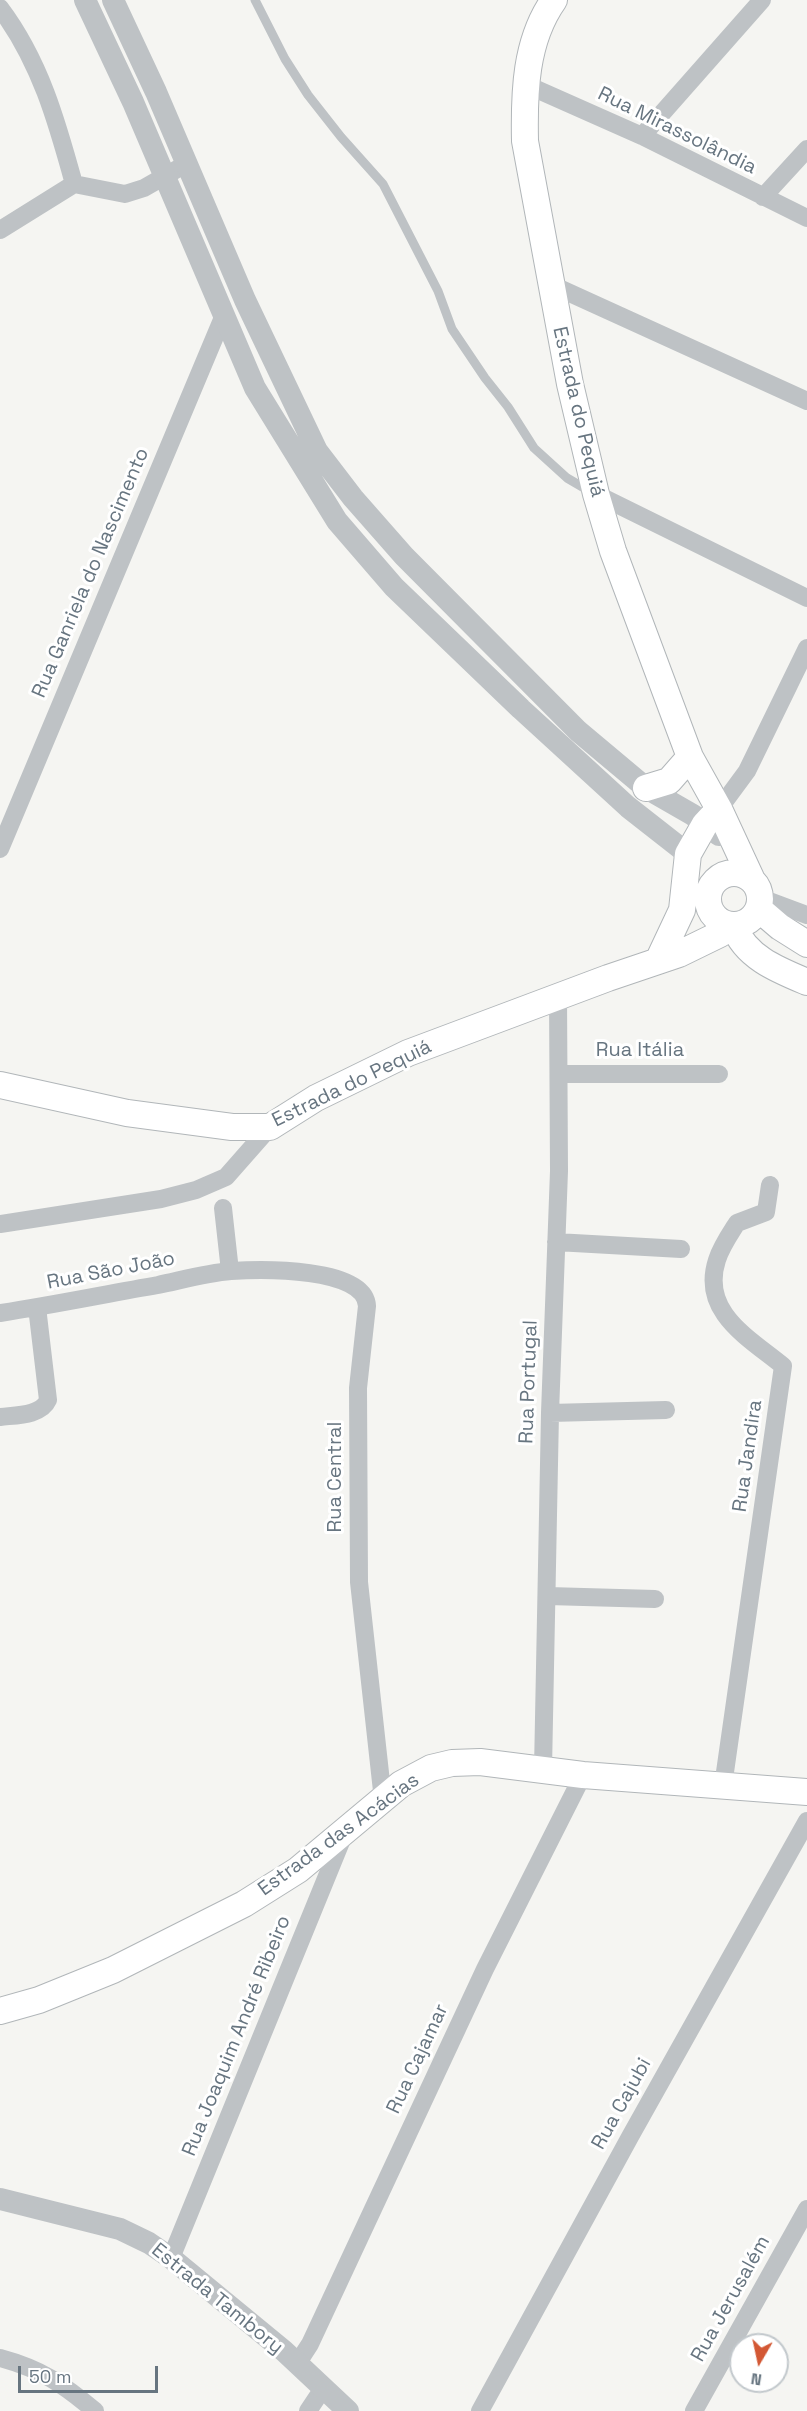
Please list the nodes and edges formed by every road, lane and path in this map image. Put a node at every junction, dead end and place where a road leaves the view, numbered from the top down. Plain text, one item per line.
1 (85, 0) edge
2 (113, 0) edge
3 (255, 0) edge
4 (554, 0) edge
5 (762, 0) edge
6 (0, 8) edge
7 (527, 85) junction
8 (642, 136) junction
9 (807, 150) edge
10 (186, 164) junction
11 (164, 176) junction
12 (74, 184) junction
13 (763, 197) junction
14 (807, 218) edge
15 (0, 230) edge
16 (550, 284) junction
17 (224, 315) junction
18 (807, 401) edge
19 (596, 494) junction
20 (807, 598) edge
21 (807, 648) edge
22 (514, 665) junction
23 (495, 683) junction
24 (690, 757) junction
25 (646, 788) junction
26 (712, 816) junction
27 (0, 849) edge
28 (688, 854) junction
29 (710, 888) junction
30 (757, 895) junction
31 (682, 910) junction
32 (807, 915) edge
33 (731, 925) junction
34 (807, 944) edge
35 (658, 961) junction
36 (807, 982) edge
37 (558, 996) junction
38 (561, 1074) junction
39 (719, 1074) dead end
40 (0, 1085) edge
41 (270, 1127) junction
42 (770, 1185) dead end
43 (223, 1209) dead end
44 (0, 1224) edge
45 (556, 1242) junction
46 (681, 1249) dead end
47 (230, 1271) junction
48 (37, 1307) junction
49 (0, 1313) edge
50 (666, 1410) dead end
51 (550, 1413) junction
52 (0, 1417) edge
53 (548, 1596) junction
54 (655, 1599) dead end
55 (543, 1768) junction
56 (583, 1774) junction
57 (723, 1786) junction
58 (807, 1791) edge
59 (383, 1800) junction
60 (807, 1821) edge
61 (346, 1831) junction
62 (0, 2011) edge
63 (0, 2199) edge
64 (807, 2209) edge
65 (171, 2258) junction
66 (0, 2358) edge
67 (297, 2364) junction
68 (324, 2387) junction
69 (95, 2411) edge
70 (308, 2411) edge
71 (348, 2411) edge
72 (480, 2411) edge
73 (694, 2411) edge

1 - 11 street
2 - 10 street
3 - 19 lane
4 - 7 main road, Estrada do Pequiá
5 - 8 street
6 - 12 street
7 - 8 street, Rua Mirassolândia
7 - 16 main road, Estrada do Pequiá
8 - 13 street, Rua Mirassolândia
9 - 13 street
10 - 11 street
10 - 22 street
11 - 12 street
11 - 17 street
12 - 15 street
13 - 14 street, Rua Mirassolândia
16 - 18 street
16 - 19 main road, Estrada do Pequiá
17 - 23 street
17 - 27 street, Rua Ganriela do Nascimento
19 - 20 street
19 - 24 main road, Estrada do Pequiá
21 - 26 street
22 - 23 street
22 - 25 street
23 - 28 street
24 - 25 main road
24 - 26 main road, Estrada do Pequiá
25 - 26 street
26 - 28 main road
26 - 30 main road, Estrada do Pequiá
28 - 29 main road
28 - 31 main road
29 - 30 main road
29 - 31 main road
29 - 33 main road
30 - 32 street
30 - 33 main road
30 - 34 main road
31 - 35 main road
33 - 35 main road, Estrada do Pequiá
33 - 36 main road
35 - 37 main road, Estrada do Pequiá
37 - 38 street, Rua Portugal
37 - 41 main road, Estrada do Pequiá
38 - 39 street, Rua Itália
38 - 45 street, Rua Portugal
40 - 41 main road, Estrada do Pequiá
41 - 44 street
42 - 57 street, Rua Jandira
43 - 47 street
45 - 46 street
45 - 51 street, Rua Portugal
47 - 48 street, Rua São João
47 - 59 street, Rua Central
48 - 49 street, Rua São João
48 - 52 street
50 - 51 street
51 - 53 street, Rua Portugal
53 - 54 street
53 - 55 street, Rua Portugal
55 - 56 main road, Estrada das Acácias
55 - 59 main road, Estrada das Acácias
56 - 57 main road, Estrada das Acácias
56 - 67 street, Rua Cajamar
57 - 58 main road, Estrada das Acácias
59 - 61 main road, Estrada das Acácias
60 - 72 street, Rua Cajubi
61 - 62 main road, Estrada das Acácias
61 - 65 street, Rua Joaquim André Ribeiro
63 - 65 street, Estrada Tambory
64 - 73 street, Rua Jerusalém
65 - 67 street, Estrada Tambory
66 - 69 street
67 - 68 street, Estrada Tambory
68 - 70 street
68 - 71 street, Estrada Tambory

